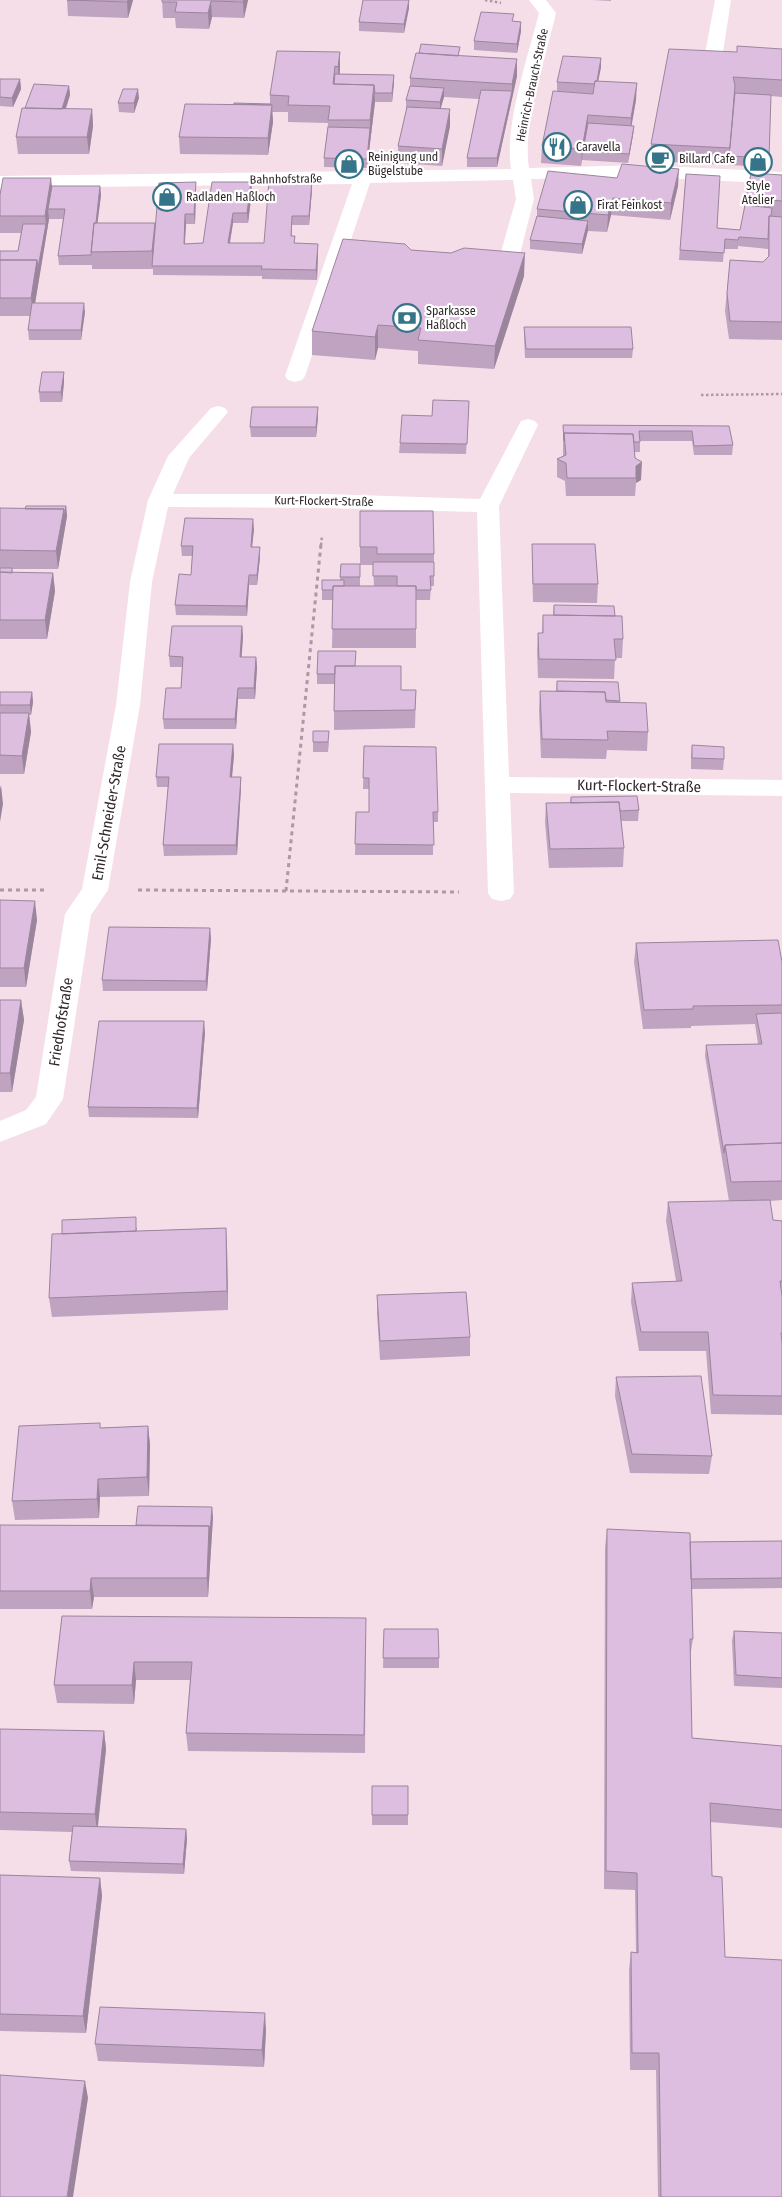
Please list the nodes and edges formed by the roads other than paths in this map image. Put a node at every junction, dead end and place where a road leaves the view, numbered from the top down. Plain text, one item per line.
1 (536, 0) edge
2 (723, 0) edge
3 (713, 59) edge
4 (520, 174) junction
5 (363, 178) junction
6 (782, 178) edge
7 (0, 182) edge
8 (507, 266) edge
9 (295, 376) dead end
10 (218, 412) dead end
11 (528, 425) dead end
12 (159, 500) junction
13 (488, 506) junction
14 (496, 785) junction
15 (782, 788) edge
16 (95, 890) joint
17 (501, 893) road end
18 (0, 1132) edge

1 - 4 street, Heinrich-Brauch-Straße
2 - 3 street
4 - 5 street, Bahnhofstraße
4 - 6 street, Bahnhofstraße
4 - 8 street
5 - 7 street, Bahnhofstraße
5 - 9 street
10 - 12 street, Emil-Schneider-Straße
11 - 13 street
12 - 13 street, Kurt-Flockert-Straße
12 - 16 street, Emil-Schneider-Straße
13 - 14 street
14 - 15 street, Kurt-Flockert-Straße
14 - 17 street
16 - 18 street, Friedhofstraße

